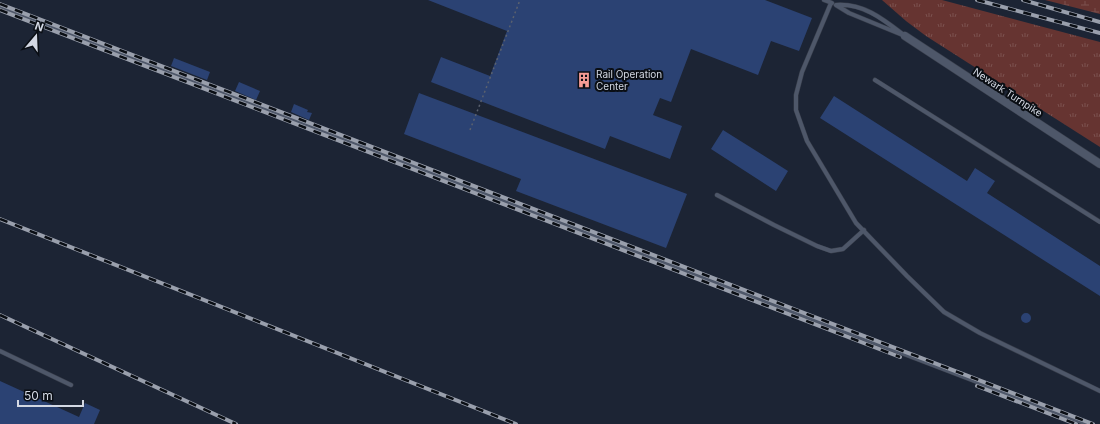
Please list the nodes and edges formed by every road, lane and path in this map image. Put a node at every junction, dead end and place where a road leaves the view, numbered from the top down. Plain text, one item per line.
1 (520, 0) edge
2 (824, 0) edge
3 (843, 2) edge
4 (831, 3) junction
5 (836, 5) junction
6 (0, 6) edge
7 (905, 36) junction
8 (875, 80) dead end
9 (470, 130) dead end
10 (1100, 164) edge
11 (717, 195) dead end
12 (1100, 222) edge
13 (864, 230) junction
14 (0, 351) edge
15 (71, 385) dead end
16 (1100, 390) edge
17 (1087, 424) edge

1 - 9 path
2 - 4 lane
3 - 5 lane
3 - 7 lane
4 - 5 lane
4 - 13 lane
5 - 7 lane
6 - 17 lane
7 - 10 street, Newark Turnpike
8 - 12 lane
11 - 13 lane
13 - 16 lane
14 - 15 lane

